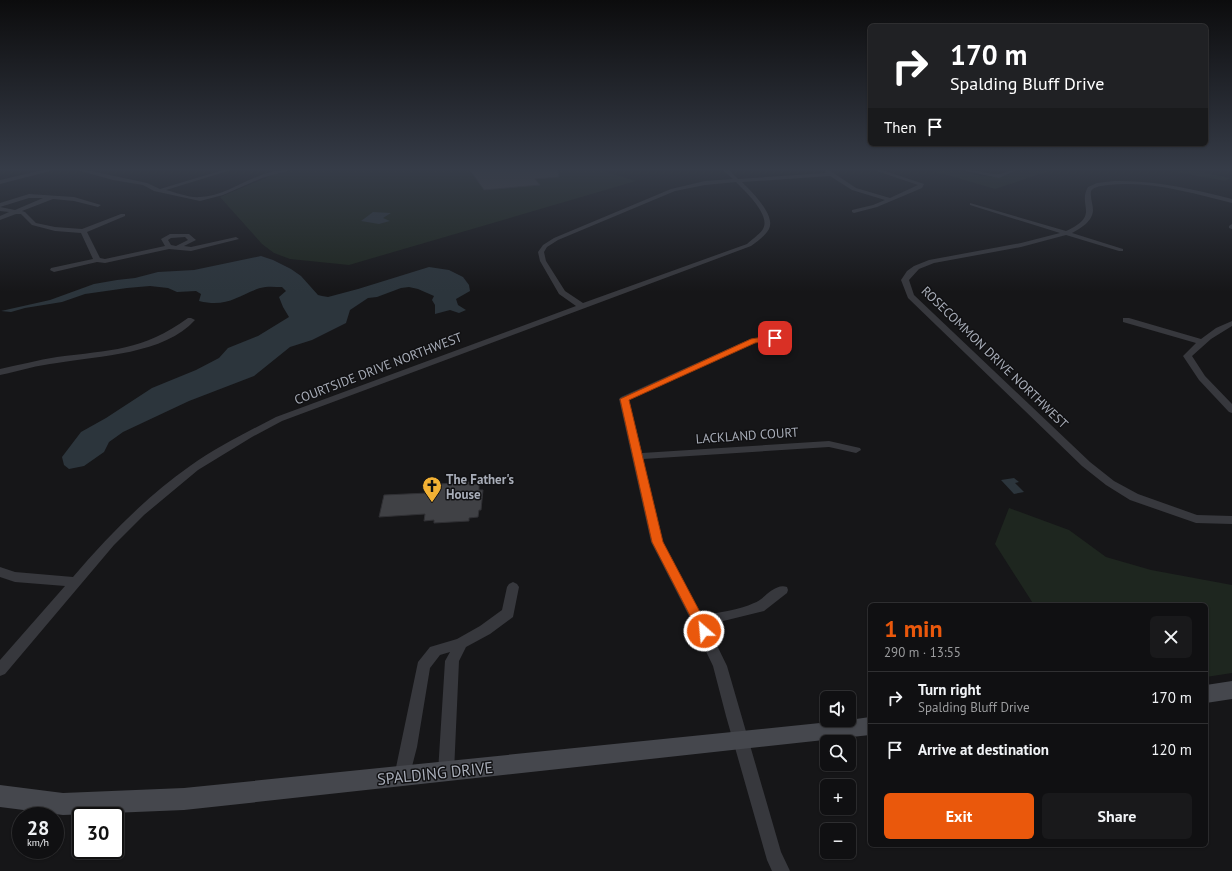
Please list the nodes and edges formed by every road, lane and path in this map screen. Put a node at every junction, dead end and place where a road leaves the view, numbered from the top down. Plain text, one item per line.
1 (5, 211) edge
2 (20, 211) edge
3 (624, 211) edge
4 (763, 211) edge
5 (994, 211) edge
6 (1090, 211) edge
7 (17, 212) junction
8 (123, 215) dead end
9 (0, 218) edge
10 (83, 231) junction
11 (1066, 232) junction
12 (236, 239) dead end
13 (1121, 250) dead end
14 (97, 260) junction
15 (54, 270) dead end
16 (582, 306) junction
17 (191, 320) dead end
18 (1126, 320) dead end
19 (1232, 323) edge
20 (775, 338) dead end
21 (1201, 342) junction
22 (0, 372) edge
23 (1232, 410) edge
24 (856, 450) dead end
25 (638, 456) junction
26 (1232, 520) edge
27 (0, 572) edge
28 (77, 582) junction
29 (513, 587) dead end
30 (782, 590) dead end
31 (699, 622) junction
32 (461, 643) junction
33 (0, 670) edge
34 (1232, 690) edge
35 (1208, 694) edge
36 (868, 726) edge
37 (740, 740) junction
38 (446, 772) junction
39 (402, 777) junction
40 (0, 796) edge
41 (781, 871) edge

1 - 7 street
2 - 7 street
3 - 16 street
4 - 16 street, COURTSIDE DRIVE NORTHWEST
5 - 11 street
6 - 11 street, ROSECOMMON DRIVE NORTHWEST
7 - 9 street
7 - 10 street
8 - 10 street
10 - 14 street
11 - 13 street
11 - 26 street, ROSECOMMON DRIVE NORTHWEST
12 - 14 street
14 - 15 street
16 - 28 street, COURTSIDE DRIVE NORTHWEST
17 - 22 street
18 - 21 street
19 - 21 street
20 - 25 street
21 - 23 street
24 - 25 street, LACKLAND COURT
25 - 31 street
27 - 28 street
28 - 33 street, COURTSIDE DRIVE NORTHWEST
29 - 32 street
30 - 31 street
31 - 37 street
32 - 38 street
32 - 39 street
34 - 35 main road
36 - 37 main road, SPALDING DRIVE
37 - 38 main road, SPALDING DRIVE
37 - 41 street
38 - 39 main road, SPALDING DRIVE
39 - 40 main road, SPALDING DRIVE

